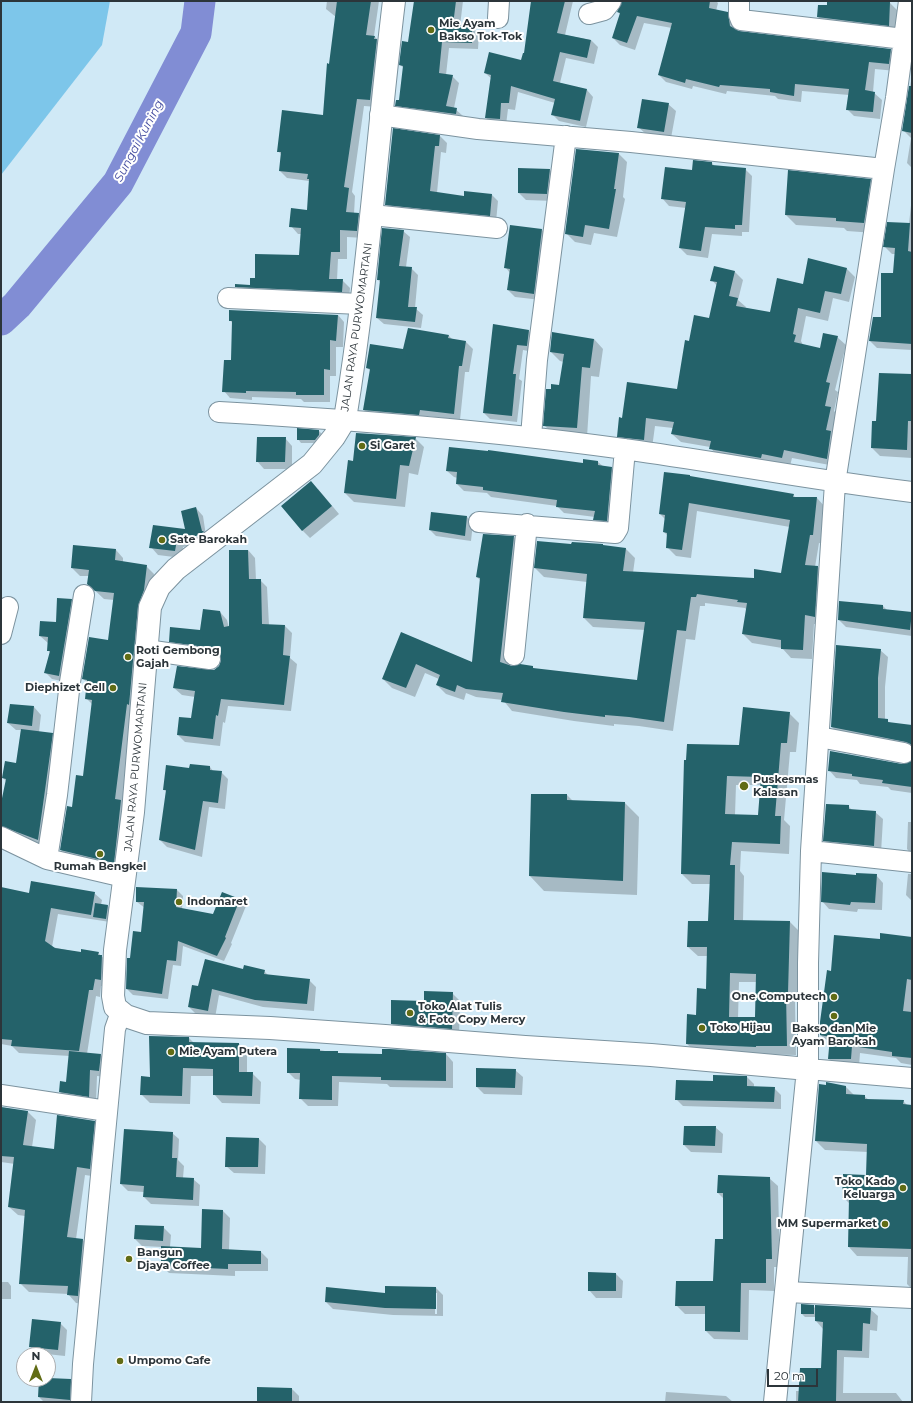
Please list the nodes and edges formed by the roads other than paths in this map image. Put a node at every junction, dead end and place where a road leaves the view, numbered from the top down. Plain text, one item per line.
1 (394, 1) edge
2 (611, 1) edge
3 (738, 1) edge
4 (909, 1) edge
5 (589, 14) dead end
6 (904, 39) junction
7 (904, 100) edge
8 (380, 115) junction
9 (566, 136) junction
10 (884, 169) junction
11 (372, 215) junction
12 (496, 228) dead end
13 (228, 298) dead end
14 (360, 304) junction
15 (219, 412) dead end
16 (345, 419) junction
17 (531, 437) junction
18 (626, 449) junction
19 (835, 483) junction
20 (912, 492) edge
21 (479, 522) dead end
22 (527, 524) junction
23 (84, 595) dead end
24 (8, 607) dead end
25 (1, 634) edge
26 (146, 650) junction
27 (514, 655) dead end
28 (210, 659) dead end
29 (819, 737) junction
30 (904, 753) dead end
31 (1, 838) edge
32 (811, 851) junction
33 (47, 859) junction
34 (912, 862) edge
35 (124, 877) junction
36 (121, 1012) junction
37 (808, 1070) junction
38 (912, 1078) edge
39 (1, 1095) edge
40 (107, 1111) junction
41 (787, 1292) junction
42 (912, 1298) edge
43 (81, 1402) edge
44 (775, 1402) edge

1 - 8 street, JALAN RAYA PURWOMARTANI
2 - 5 street
3 - 6 street
4 - 6 street
6 - 7 street
7 - 10 street
8 - 9 street
8 - 11 street, JALAN RAYA PURWOMARTANI
9 - 10 street
9 - 17 street
10 - 19 street
11 - 12 street
11 - 14 street, JALAN RAYA PURWOMARTANI
13 - 14 street
14 - 16 street, JALAN RAYA PURWOMARTANI
15 - 16 street
16 - 17 street
16 - 26 street, JALAN RAYA PURWOMARTANI
17 - 18 street
18 - 19 street
18 - 22 street
19 - 20 street
19 - 29 street
21 - 22 street
22 - 27 street
23 - 33 street
24 - 25 street
26 - 28 street
26 - 35 street, JALAN RAYA PURWOMARTANI
29 - 30 street
29 - 32 street
31 - 33 street
32 - 34 street
32 - 37 street
33 - 35 street
35 - 36 street, JALAN RAYA PURWOMARTANI
36 - 37 street
36 - 40 street
37 - 38 street
37 - 41 street
39 - 40 street
40 - 43 street
41 - 42 street
41 - 44 street

